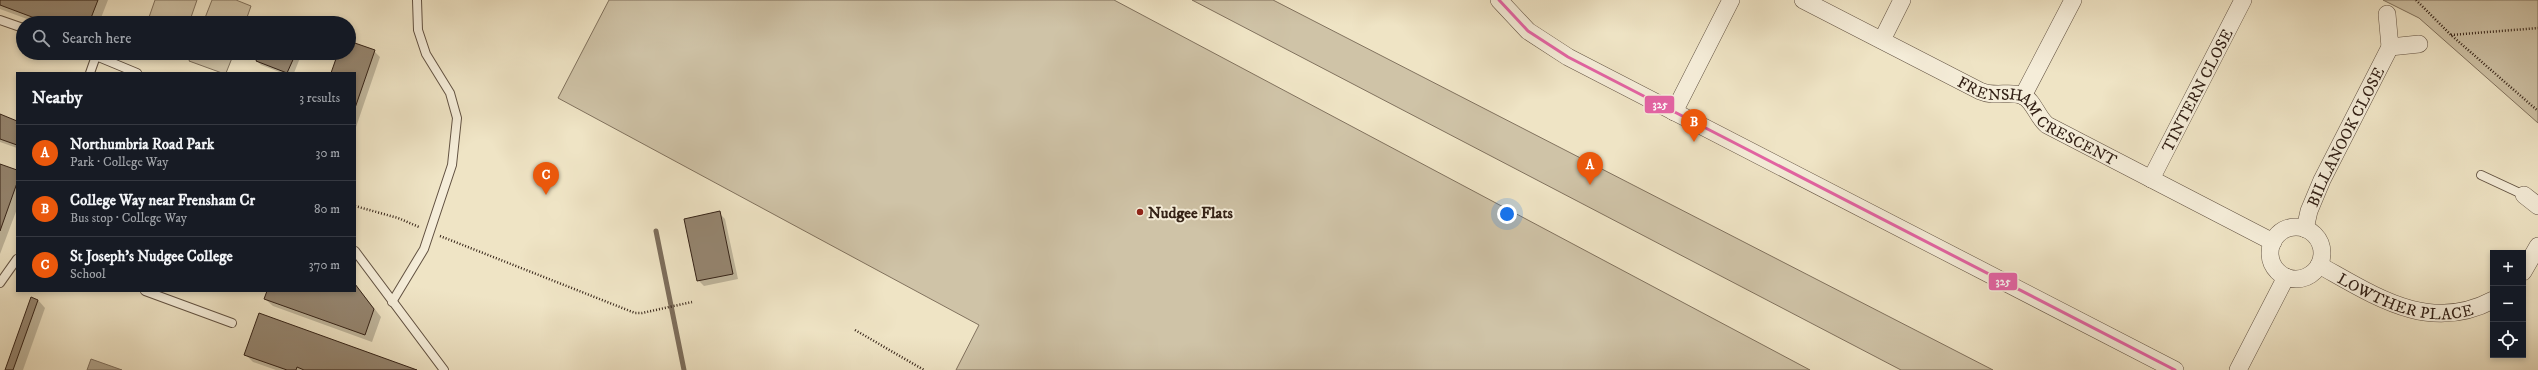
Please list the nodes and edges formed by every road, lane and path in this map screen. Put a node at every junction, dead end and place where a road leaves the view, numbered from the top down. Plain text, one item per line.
1 (418, 0) edge
2 (1499, 0) edge
3 (1731, 0) edge
4 (1803, 0) edge
5 (1902, 0) edge
6 (2073, 0) edge
7 (2243, 0) edge
8 (2416, 0) edge
9 (2387, 14) dead end
10 (0, 20) edge
11 (16, 26) edge
12 (2538, 28) edge
13 (2451, 35) junction
14 (1882, 40) junction
15 (2419, 44) dead end
16 (2390, 47) junction
17 (95, 60) edge
18 (106, 60) edge
19 (90, 72) edge
20 (135, 72) edge
21 (2023, 96) junction
22 (2538, 111) edge
23 (1674, 112) junction
24 (2481, 175) dead end
25 (2151, 180) junction
26 (2524, 195) joint
27 (356, 206) edge
28 (2538, 206) edge
29 (2305, 229) junction
30 (430, 231) junction
31 (2272, 242) junction
32 (2538, 246) edge
33 (356, 252) edge
34 (16, 260) edge
35 (2318, 265) junction
36 (2526, 267) edge
37 (2286, 277) junction
38 (0, 283) edge
39 (148, 292) edge
40 (2490, 301) edge
41 (392, 302) junction
42 (692, 302) dead end
43 (232, 322) dead end
44 (855, 330) dead end
45 (444, 370) edge
46 (924, 370) edge
47 (2175, 370) edge
48 (2238, 370) edge

1 - 30 lane
2 - 23 street
3 - 23 street
4 - 14 street, FRENSHAM CRESCENT
5 - 14 street
6 - 21 street
7 - 25 street, TINTERN CLOSE
8 - 13 path
9 - 16 street, BILLANOOK CLOSE
10 - 11 lane
12 - 13 path
13 - 22 path
14 - 21 street, FRENSHAM CRESCENT
15 - 16 street, BILLANOOK CLOSE
16 - 29 street, BILLANOOK CLOSE
17 - 19 lane
18 - 20 lane
21 - 25 street, FRENSHAM CRESCENT
23 - 47 street
24 - 26 lane
25 - 31 street, FRENSHAM CRESCENT
26 - 28 street
27 - 30 path
29 - 31 street
29 - 35 street
30 - 41 lane
30 - 42 path
31 - 37 street
32 - 36 street
33 - 41 lane
34 - 38 lane
35 - 37 street
35 - 40 street, LOWTHER PLACE
37 - 48 street
39 - 43 lane
41 - 45 lane
44 - 46 path

